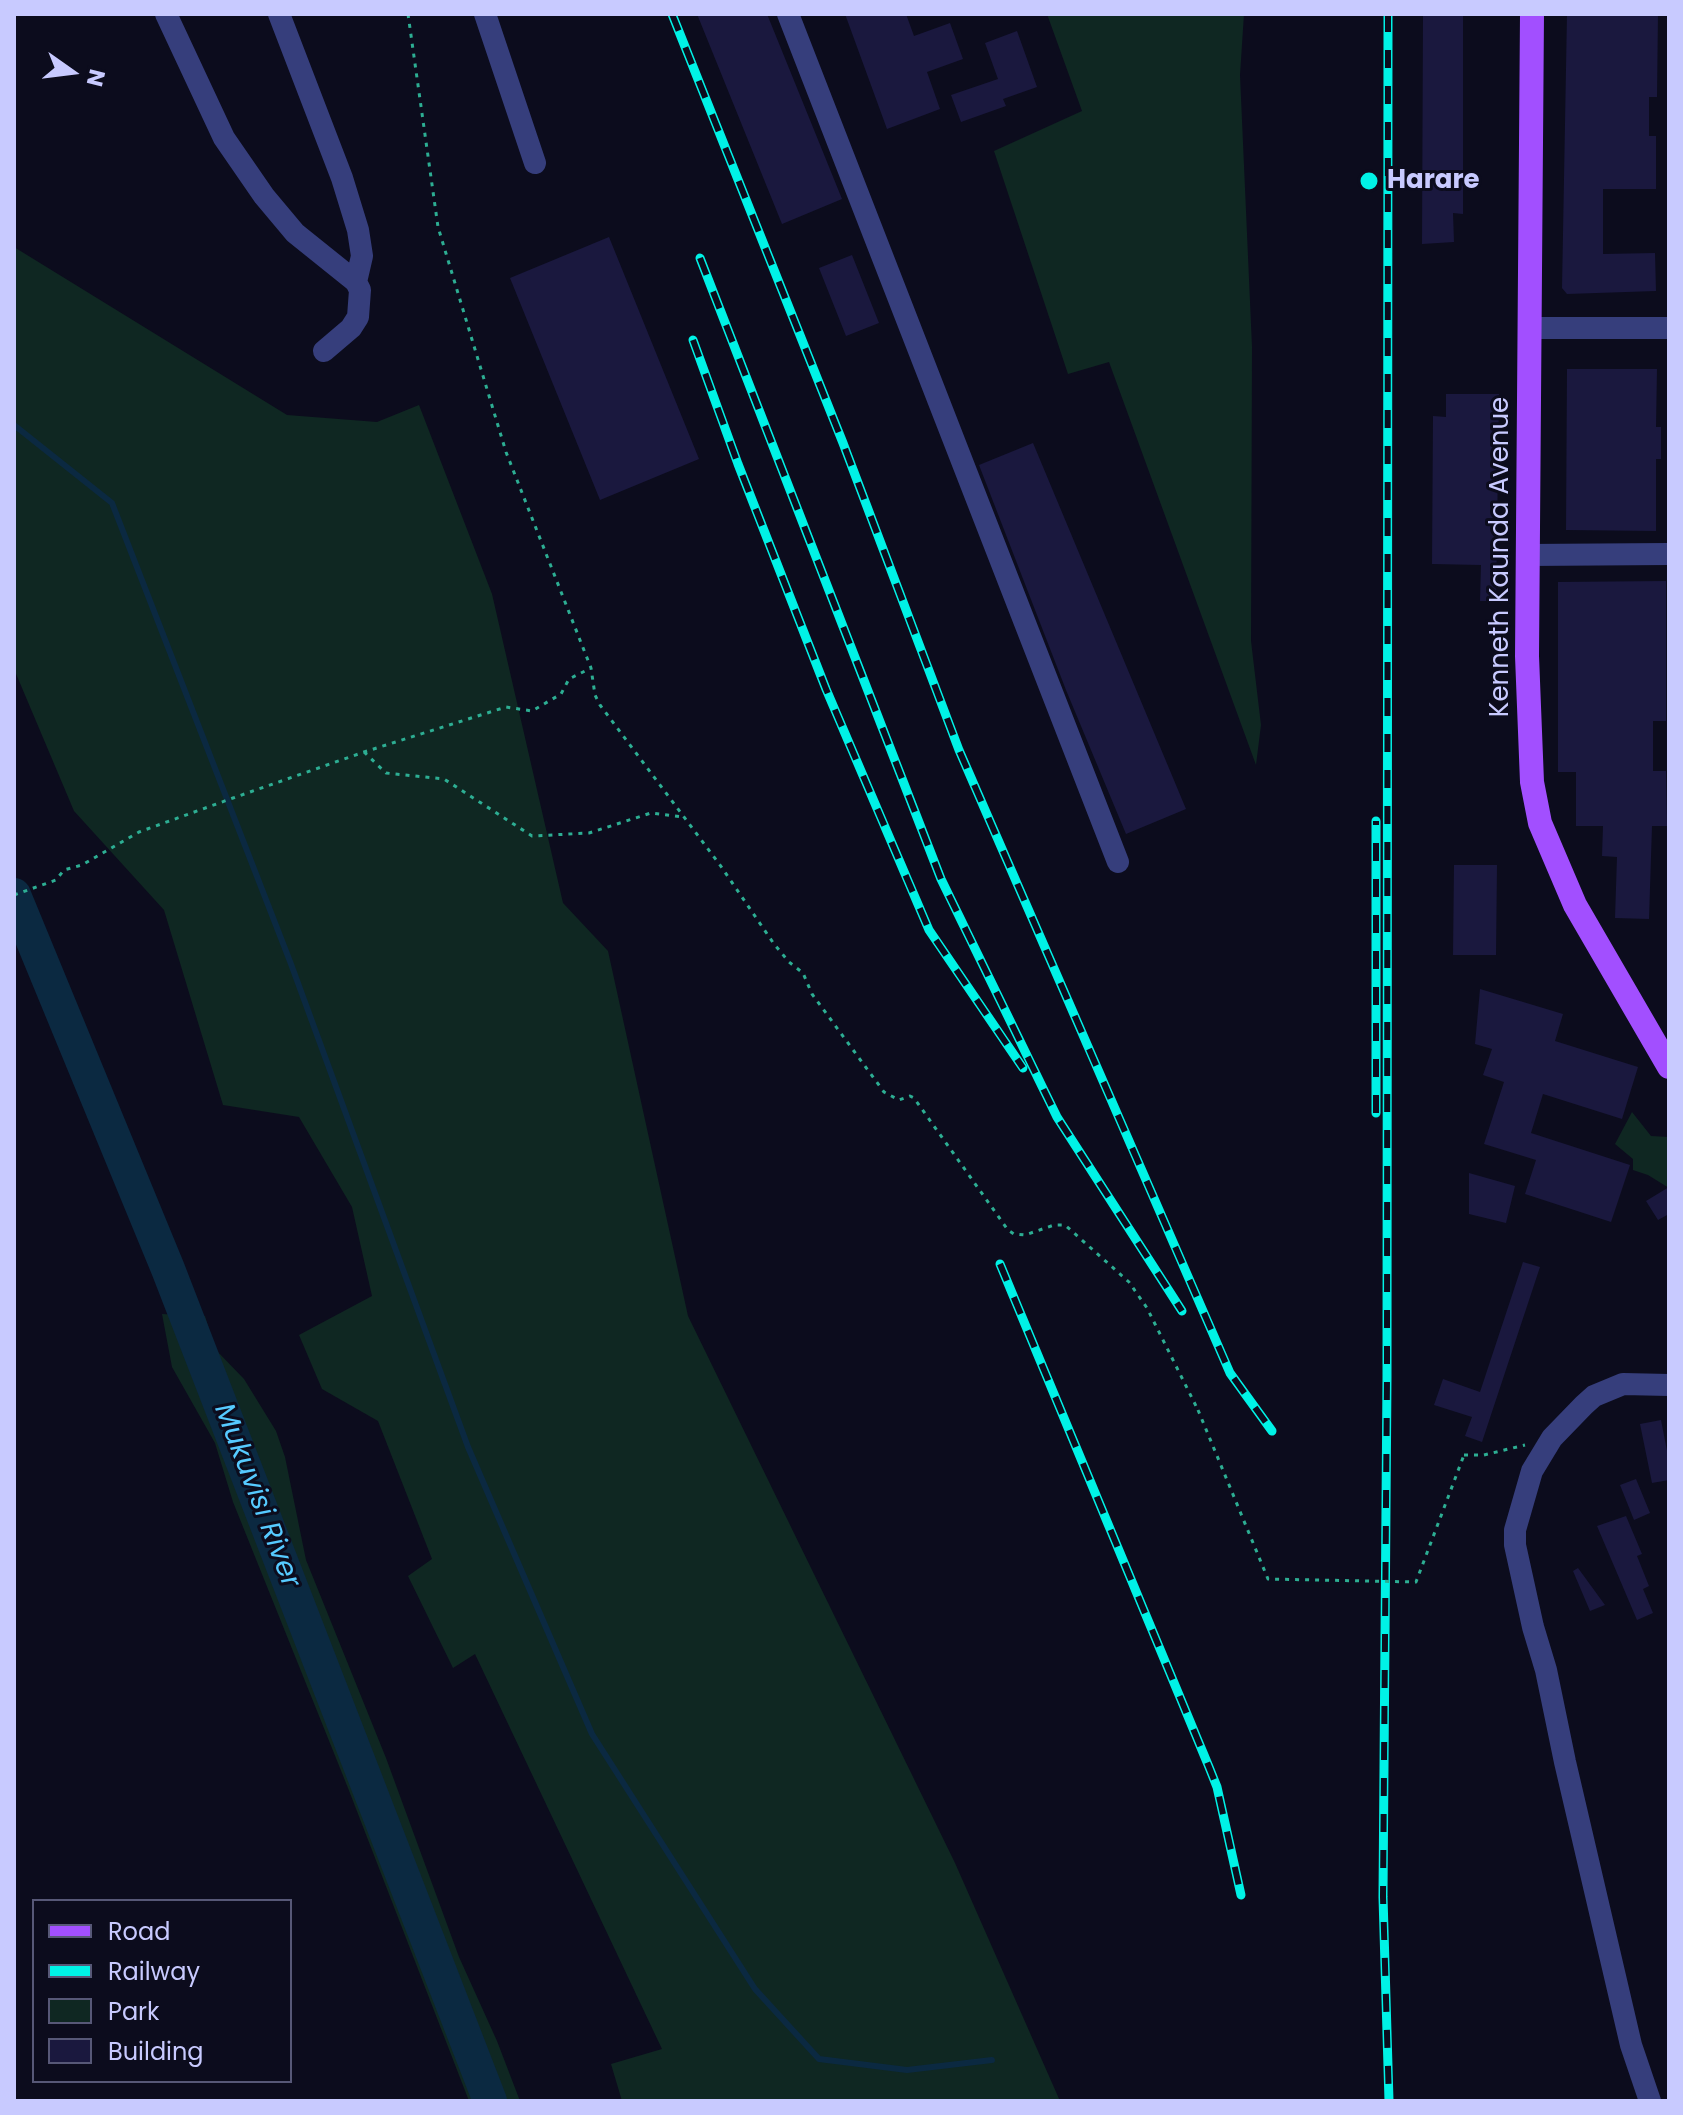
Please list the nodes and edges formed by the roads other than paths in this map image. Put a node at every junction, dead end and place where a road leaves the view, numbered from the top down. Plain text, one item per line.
1 (166, 14) edge
2 (279, 14) edge
3 (485, 14) edge
4 (788, 14) edge
5 (1532, 14) edge
6 (535, 163) dead end
7 (356, 282) junction
8 (1531, 328) junction
9 (1669, 328) edge
10 (324, 351) dead end
11 (1669, 554) edge
12 (1527, 555) junction
13 (1118, 862) dead end
14 (1669, 1067) edge
15 (1669, 1385) edge
16 (1650, 2101) edge

1 - 7 street
2 - 7 street
3 - 6 street
4 - 13 street
5 - 8 main road, Kenneth Kaunda Avenue
7 - 10 street
8 - 9 street
8 - 12 main road, Kenneth Kaunda Avenue
11 - 12 street
12 - 14 main road, Kenneth Kaunda Avenue
15 - 16 street

